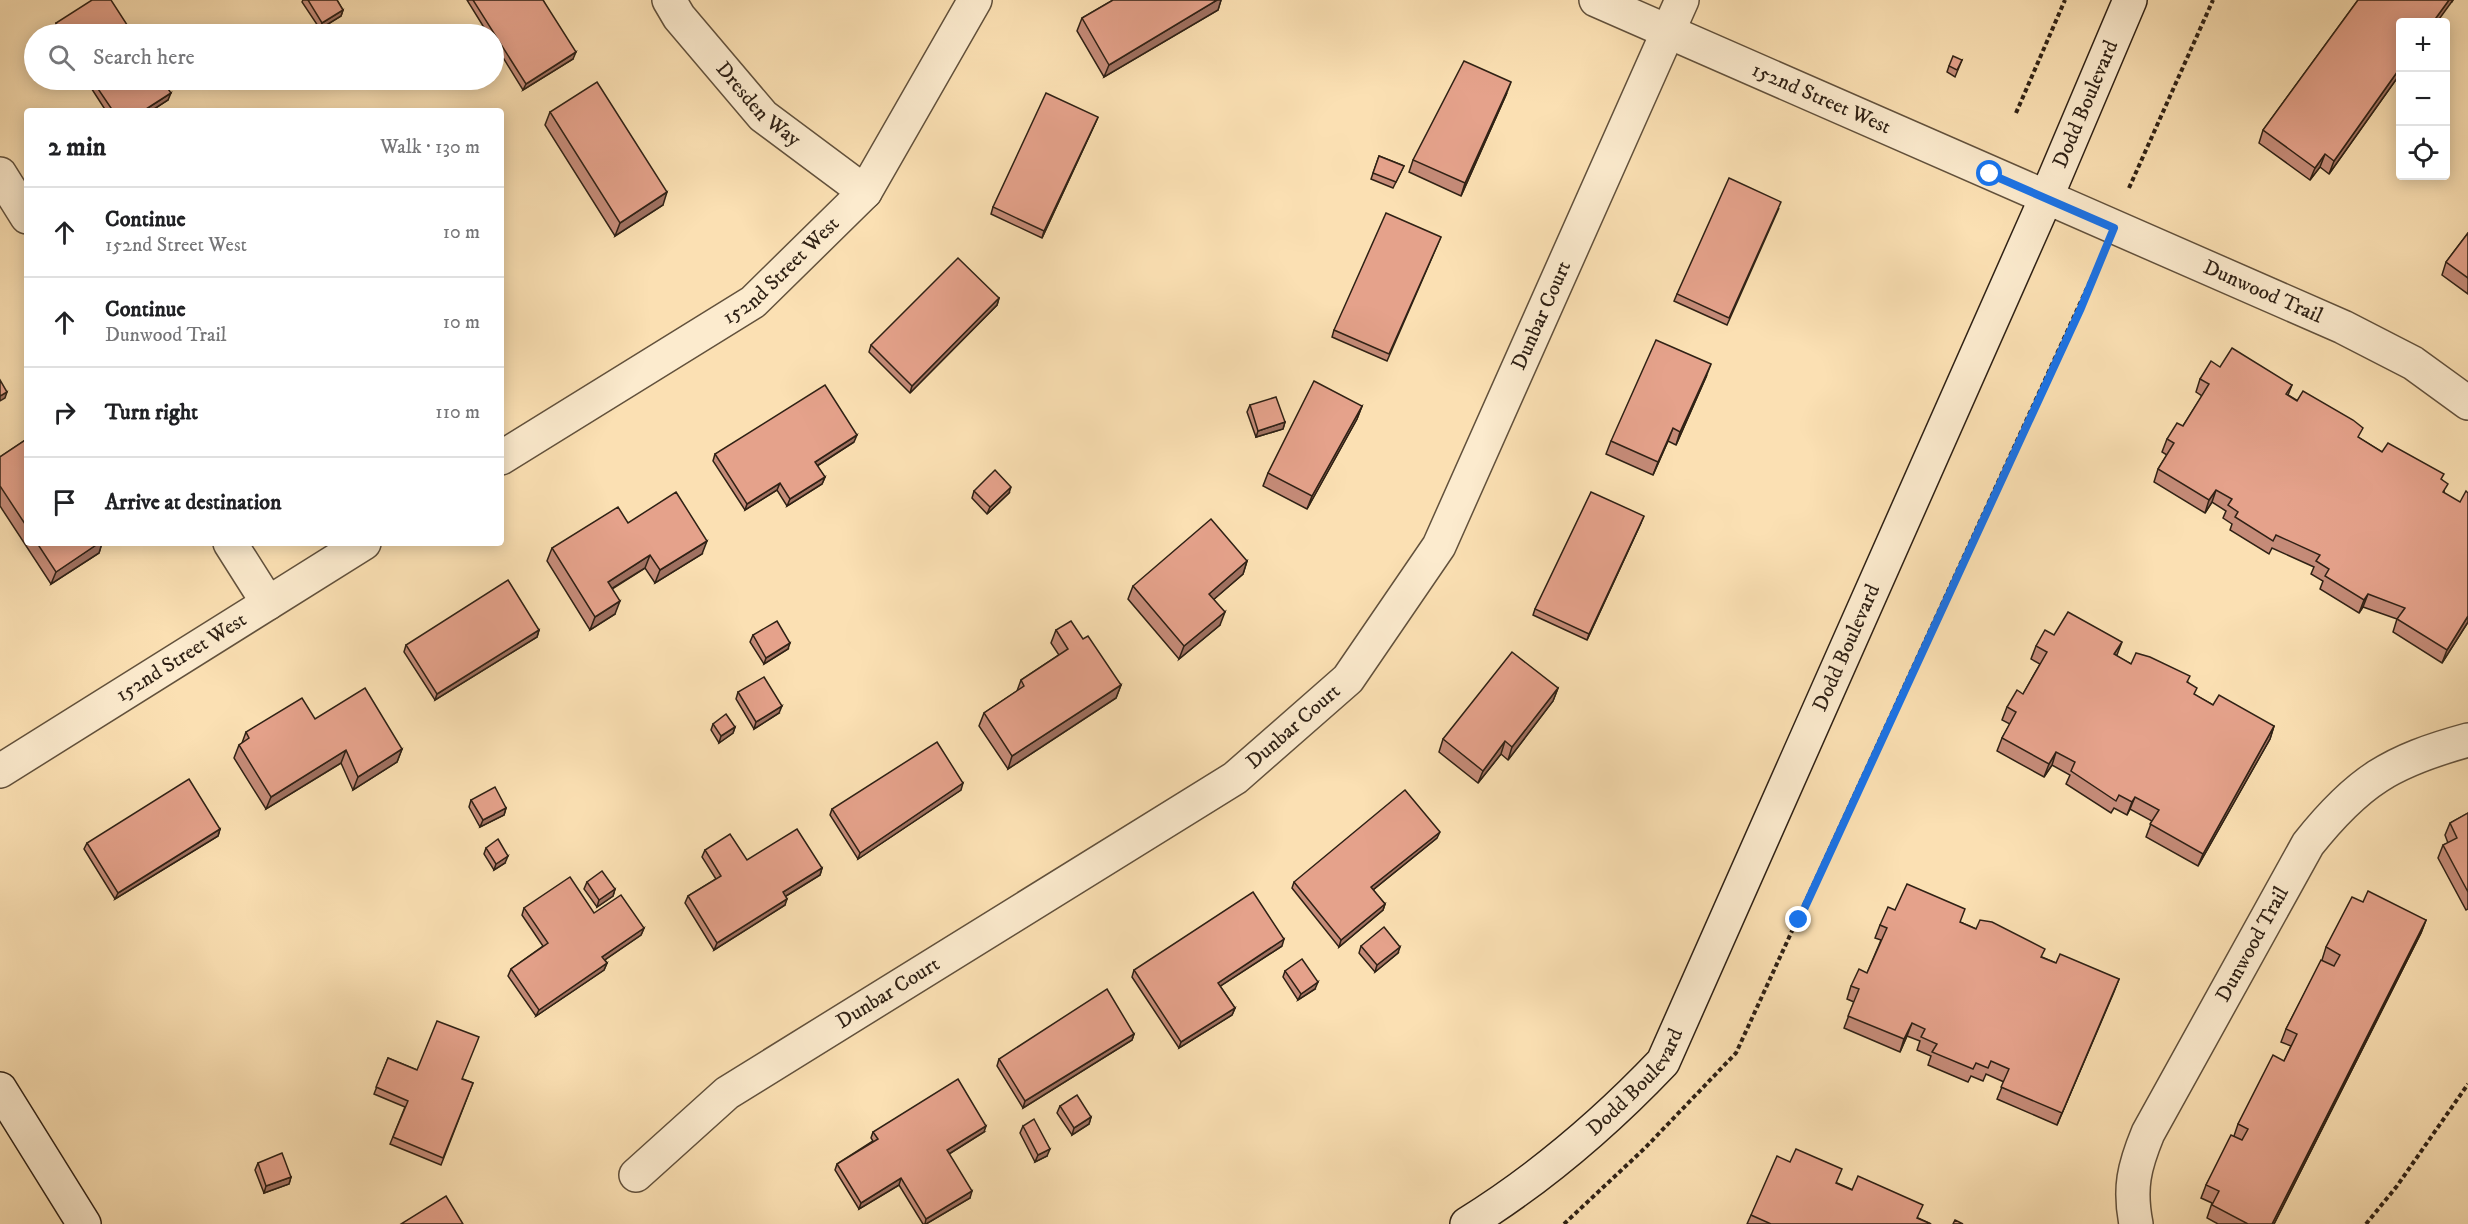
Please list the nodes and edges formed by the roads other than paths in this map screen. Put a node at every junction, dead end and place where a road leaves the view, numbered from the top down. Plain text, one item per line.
1 (669, 0) edge
2 (975, 0) edge
3 (1596, 0) edge
4 (1682, 0) edge
5 (2130, 0) edge
6 (1668, 32) junction
7 (0, 174) edge
8 (865, 192) junction
9 (2046, 198) junction
10 (24, 212) edge
11 (2468, 403) edge
12 (504, 456) edge
13 (232, 546) edge
14 (359, 546) edge
15 (268, 603) junction
16 (2468, 740) edge
17 (0, 771) edge
18 (0, 1089) edge
19 (636, 1175) dead end
20 (84, 1224) edge
21 (1467, 1224) edge
22 (2136, 1224) edge

1 - 8 street, Dresden Way
2 - 8 street, 152nd Street West
3 - 6 street, 152nd Street West
4 - 6 street, Dunbar Court
5 - 9 street, Dodd Boulevard
6 - 9 street, 152nd Street West
6 - 19 street, Dunbar Court
7 - 10 street
8 - 12 street, 152nd Street West
9 - 11 street, Dunwood Trail
9 - 21 street, Dodd Boulevard
13 - 15 street
14 - 15 street, 152nd Street West
15 - 17 street, 152nd Street West
16 - 22 street, Dunwood Trail
18 - 20 street

